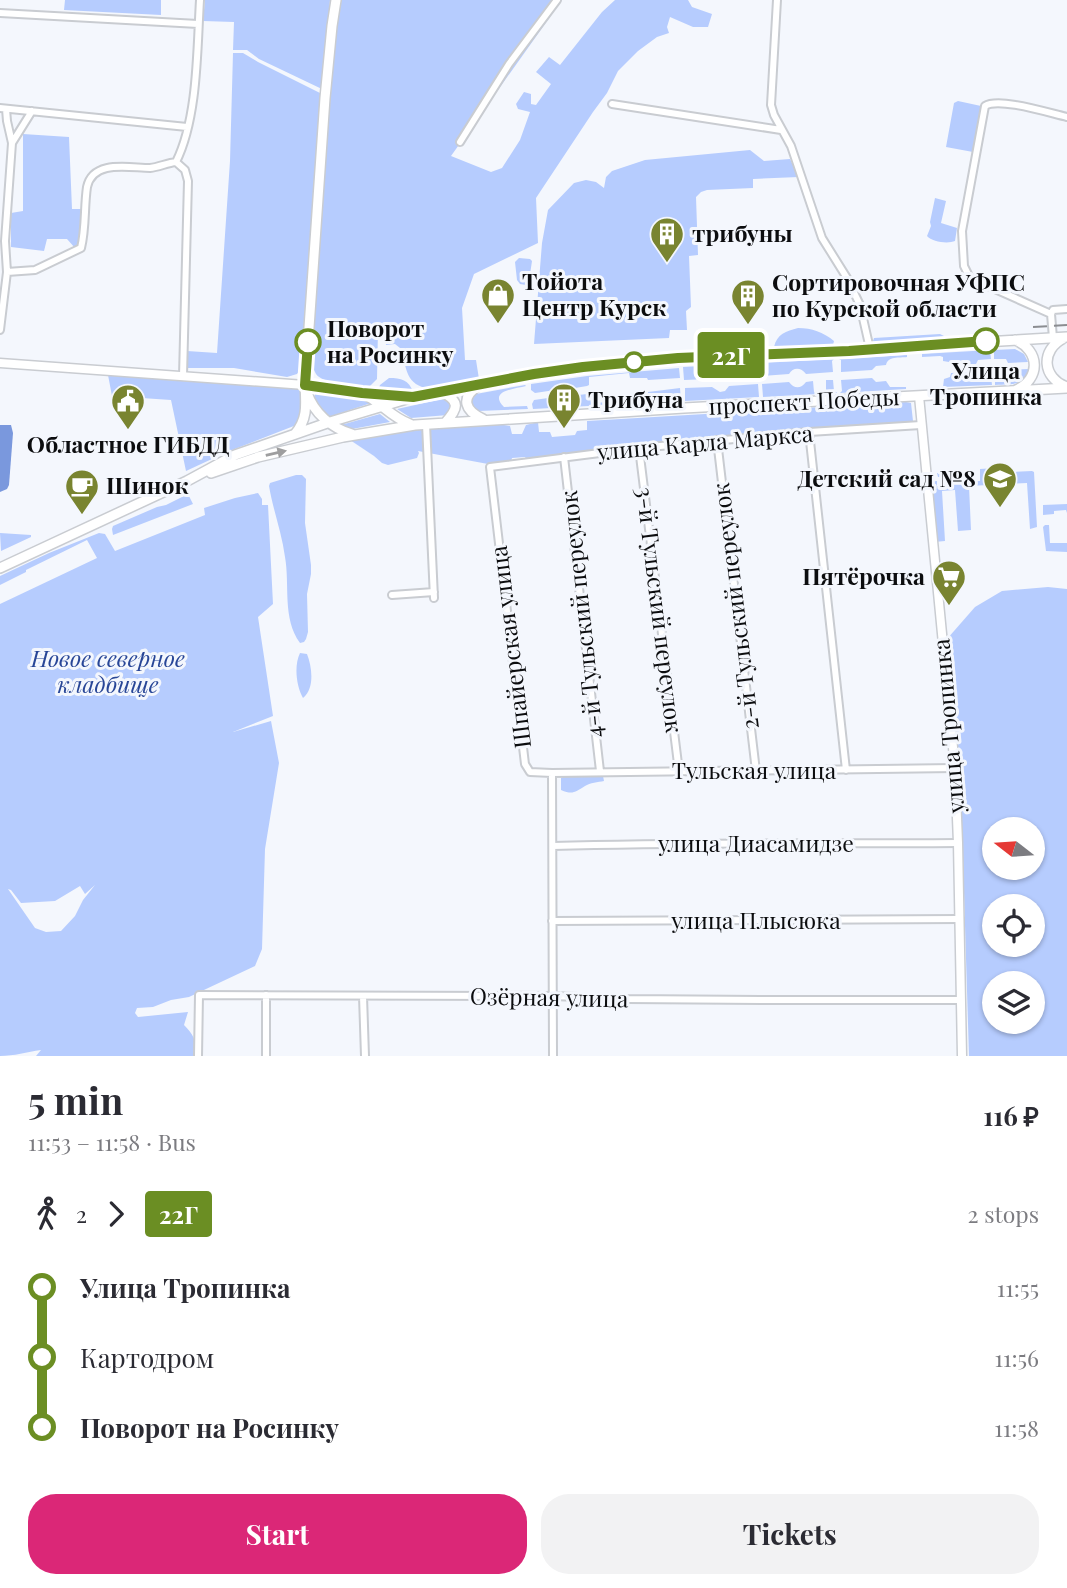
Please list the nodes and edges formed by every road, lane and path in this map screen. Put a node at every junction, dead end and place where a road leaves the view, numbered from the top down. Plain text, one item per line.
1 (200, 0) edge
2 (336, 0) edge
3 (557, 0) edge
4 (777, 0) edge
5 (0, 13) edge
6 (198, 24) junction
7 (612, 104) dead end
8 (3, 109) edge
9 (32, 111) junction
10 (1067, 117) edge
11 (187, 127) junction
12 (4, 128) edge
13 (782, 130) junction
14 (460, 142) dead end
15 (12, 143) junction
16 (176, 162) junction
17 (0, 169) edge
18 (9, 169) junction
19 (3, 248) edge
20 (7, 272) junction
21 (1067, 309) edge
22 (1051, 314) junction
23 (0, 330) edge
24 (1066, 337) edge
25 (1053, 338) junction
26 (1014, 340) junction
27 (870, 349) junction
28 (0, 363) edge
29 (183, 376) junction
30 (483, 384) junction
31 (305, 385) junction
32 (1067, 387) edge
33 (1014, 390) junction
34 (441, 392) junction
35 (362, 393) junction
36 (919, 396) junction
37 (413, 397) junction
38 (383, 407) junction
39 (488, 420) junction
40 (330, 422) junction
41 (445, 423) junction
42 (426, 424) junction
43 (415, 425) junction
44 (922, 425) junction
45 (809, 432) junction
46 (295, 434) junction
47 (353, 435) junction
48 (717, 440) junction
49 (639, 448) junction
50 (564, 457) junction
51 (490, 467) joint
52 (187, 481) junction
53 (0, 568) edge
54 (393, 595) dead end
55 (955, 768) junction
56 (846, 770) junction
57 (600, 771) junction
58 (755, 771) junction
59 (680, 772) junction
60 (552, 773) junction
61 (958, 843) junction
62 (553, 846) junction
63 (960, 919) junction
64 (552, 921) junction
65 (266, 995) junction
66 (363, 996) junction
67 (553, 996) junction
68 (961, 1000) junction
69 (198, 1056) edge
70 (266, 1056) edge
71 (365, 1056) edge
72 (552, 1056) edge
73 (962, 1056) edge

1 - 6 street
2 - 31 main road
3 - 14 street
4 - 13 street
5 - 6 street
6 - 11 street
7 - 13 street
8 - 9 street
8 - 12 street
9 - 11 street
9 - 15 street
10 - 22 street
11 - 16 street
12 - 15 street
13 - 27 street
15 - 18 street
16 - 20 street
16 - 29 street
17 - 18 street
18 - 19 street
19 - 20 street
20 - 23 street
21 - 22 street
22 - 25 street
24 - 25 main road
24 - 32 main road
25 - 26 main road
26 - 27 main road
26 - 33 main road
27 - 30 main road
28 - 29 main road
29 - 31 main road
30 - 34 main road
30 - 39 main road
31 - 35 main road
31 - 40 main road
31 - 46 main road
32 - 33 main road, проспект Победы
33 - 36 main road, проспект Победы
34 - 37 main road
34 - 41 main road
35 - 37 main road
35 - 38 main road
36 - 39 main road, проспект Победы
36 - 44 main road, улица Тропинка
37 - 38 main road
38 - 40 main road
38 - 43 main road
39 - 41 main road, проспект Победы
40 - 46 main road
40 - 47 main road
41 - 42 main road, проспект Победы
42 - 43 main road, проспект Победы
42 - 54 street
43 - 47 main road, проспект Победы
44 - 45 street, улица Карла Маркса
44 - 55 main road, улица Тропинка
45 - 48 street, улица Карла Маркса
45 - 56 street
46 - 52 main road
52 -> 47 main road, проспект Победы
48 - 49 street, улица Карла Маркса
48 - 58 street, 2-й Тульский переулок
49 - 50 street, улица Карла Маркса
49 - 59 street, 3-й Тульский переулок
50 - 51 street, улица Карла Маркса
50 - 57 street, 4-й Тульский переулок
51 - 60 street, Шпайерская улица
52 - 53 main road
55 - 56 street, Тульская улица
55 - 61 main road, улица Тропинка
56 - 58 street, Тульская улица
57 - 59 street, Тульская улица
57 - 60 street, Тульская улица
58 - 59 street, Тульская улица
60 - 62 street, Шпайерская улица
61 - 62 street, улица Диасамидзе
61 - 63 main road, улица Тропинка
62 - 64 street, Шпайерская улица
63 - 64 street, улица Плысюка
63 - 68 main road, улица Тропинка
64 - 67 street, Шпайерская улица
65 - 66 street, Озёрная улица
65 - 69 street, Озёрная улица
65 - 70 street
66 - 67 street, Озёрная улица
66 - 71 street
67 - 68 street, Озёрная улица
67 - 72 street, Шпайерская улица
68 - 73 main road, улица Тропинка

